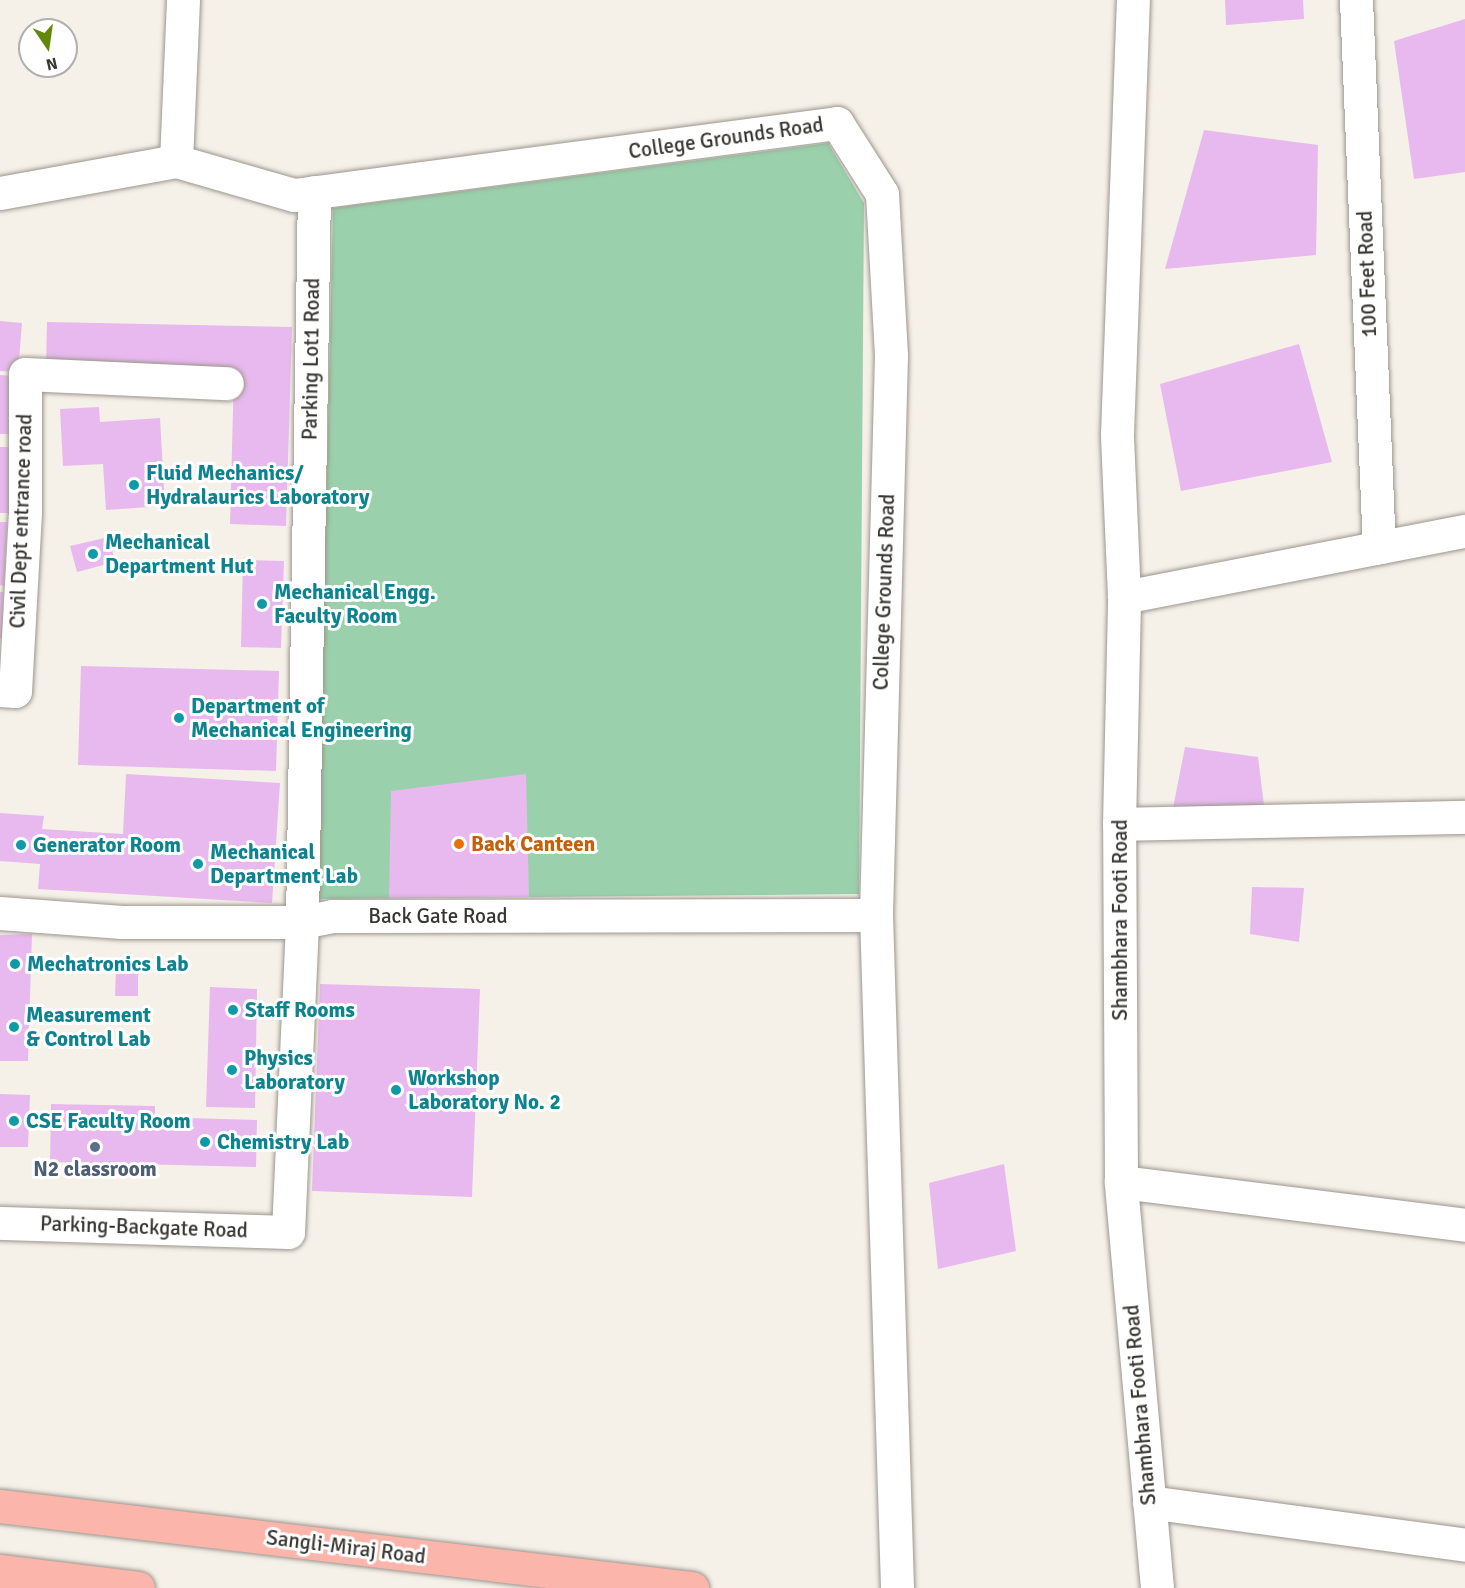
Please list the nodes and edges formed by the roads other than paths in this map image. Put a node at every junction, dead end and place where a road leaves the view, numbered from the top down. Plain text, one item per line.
1 (183, 0) edge
2 (1133, 0) edge
3 (1356, 0) edge
4 (176, 161) junction
5 (0, 192) edge
6 (314, 192) junction
7 (227, 383) dead end
8 (1465, 531) edge
9 (1379, 548) junction
10 (1125, 597) junction
11 (0, 690) edge
12 (1465, 817) edge
13 (1119, 824) junction
14 (0, 913) edge
15 (876, 915) junction
16 (302, 922) junction
17 (1121, 1182) junction
18 (0, 1223) edge
19 (1465, 1225) edge
20 (288, 1232) joint
21 (1149, 1502) junction
22 (0, 1506) edge
23 (1465, 1545) edge
24 (0, 1571) edge
25 (138, 1588) edge
26 (692, 1588) edge
27 (897, 1588) edge
28 (1157, 1588) edge

1 - 4 street
2 - 10 street, Shambhara Footi Road
3 - 9 street, 100 Feet Road
4 - 5 street, College Grounds Road
4 - 6 street, College Grounds Road
6 - 15 street, College Grounds Road
6 - 16 street, Parking Lot1 Road
7 - 11 street, Civil Dept entrance road
8 - 9 street
9 - 10 street
10 - 13 street, Shambhara Footi Road
12 - 13 street
13 - 17 street, Shambhara Footi Road
14 - 16 street, Back Gate Road
15 - 16 street, Back Gate Road
15 - 27 street
16 - 20 street, Parking Lot1 Road
17 - 19 street
17 - 21 street, Shambhara Footi Road
18 - 20 street, Parking-Backgate Road
21 - 23 street
21 - 28 street, Shambhara Footi Road
22 - 26 highway, Sangli-Miraj Road
24 - 25 highway

